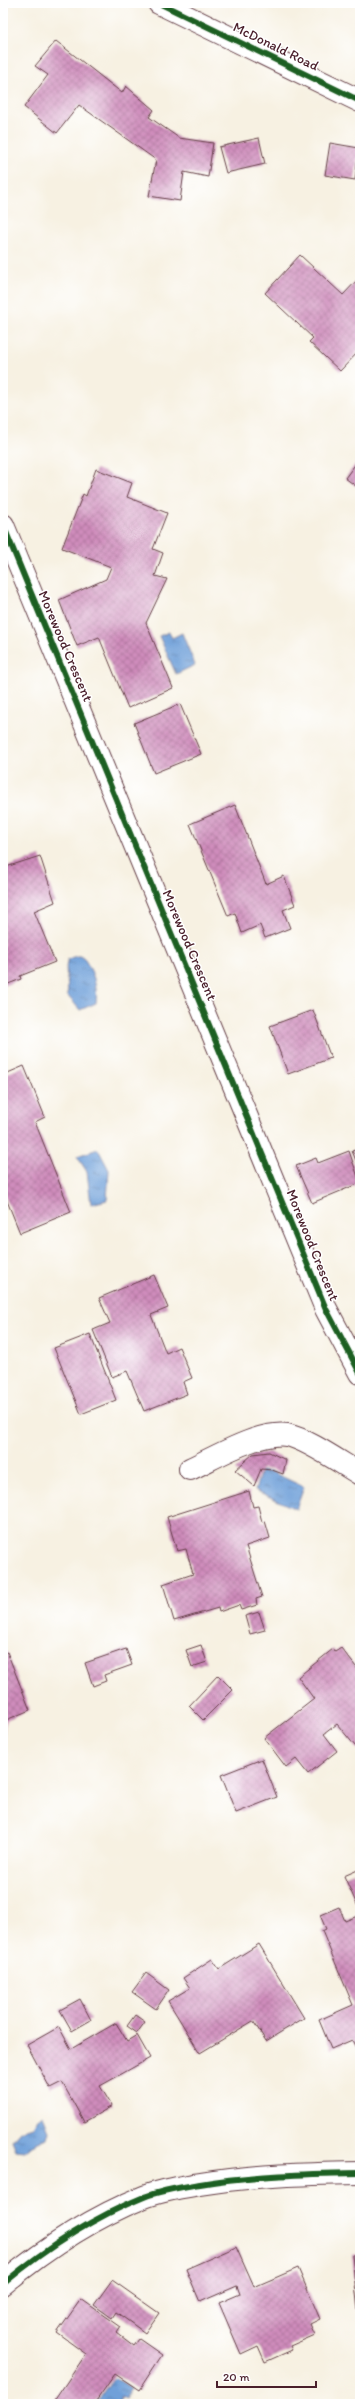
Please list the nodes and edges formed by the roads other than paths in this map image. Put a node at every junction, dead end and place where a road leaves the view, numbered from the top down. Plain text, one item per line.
1 (159, 3) edge
2 (360, 102) edge
3 (3, 524) edge
4 (360, 1373) edge
5 (190, 1469) dead end
6 (360, 1474) edge
7 (360, 2172) edge
8 (3, 2284) edge

1 - 2 street, McDonald Road
3 - 4 street, Morewood Crescent
5 - 6 street
7 - 8 street

